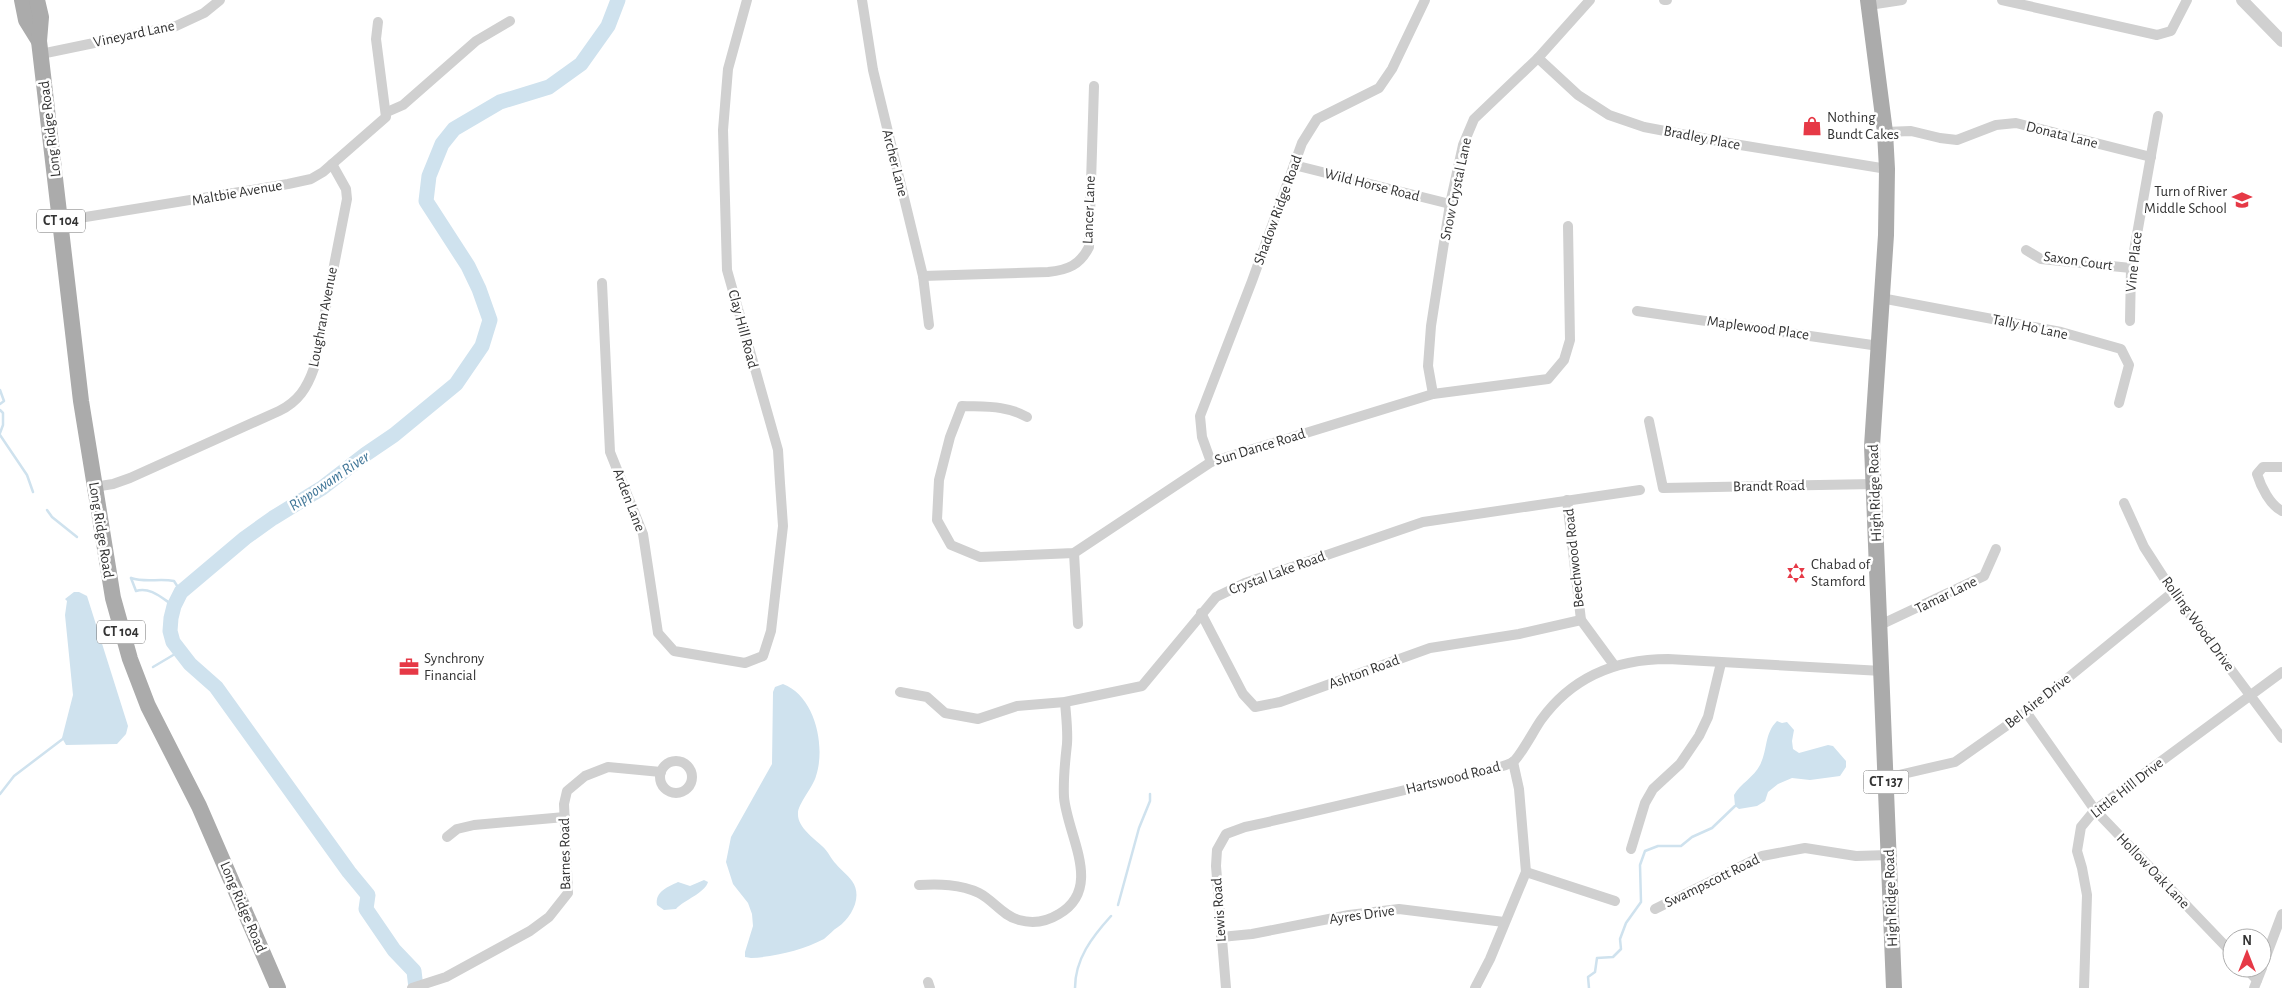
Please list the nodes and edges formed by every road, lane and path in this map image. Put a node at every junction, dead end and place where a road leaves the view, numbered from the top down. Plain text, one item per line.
1 (22, 0) edge
2 (37, 0) edge
3 (220, 0) edge
4 (747, 0) edge
5 (862, 0) edge
6 (1425, 0) edge
7 (1590, 0) edge
8 (1902, 0) edge
9 (2002, 0) edge
10 (2187, 0) edge
11 (2242, 0) edge
12 (1868, 2) edge
13 (510, 21) dead end
14 (378, 22) dead end
15 (2282, 41) edge
16 (40, 48) junction
17 (1538, 58) junction
18 (1094, 86) dead end
19 (387, 112) junction
20 (2158, 116) dead end
21 (1885, 132) junction
22 (2151, 157) junction
23 (332, 164) junction
24 (1294, 165) junction
25 (1887, 169) junction
26 (1450, 204) junction
27 (61, 222) junction
28 (1568, 226) dead end
29 (2026, 250) dead end
30 (2131, 268) junction
31 (923, 276) junction
32 (602, 283) dead end
33 (1881, 298) junction
34 (1637, 311) dead end
35 (2130, 321) dead end
36 (929, 325) dead end
37 (1878, 346) junction
38 (1433, 394) junction
39 (2119, 403) dead end
40 (1027, 417) dead end
41 (1649, 421) dead end
42 (1211, 462) junction
43 (2282, 467) edge
44 (1874, 484) junction
45 (94, 487) junction
46 (1640, 490) dead end
47 (1568, 500) junction
48 (2124, 503) dead end
49 (2282, 511) edge
50 (1996, 549) dead end
51 (1074, 552) junction
52 (2173, 592) junction
53 (1201, 613) junction
54 (1581, 620) junction
55 (1078, 624) dead end
56 (1880, 625) junction
57 (763, 656) joint
58 (1721, 663) junction
59 (1614, 665) junction
60 (1882, 671) junction
61 (2282, 672) edge
62 (900, 692) dead end
63 (2250, 696) junction
64 (1065, 702) junction
65 (2026, 712) junction
66 (2282, 738) edge
67 (1513, 762) junction
68 (661, 772) dead end
69 (1886, 778) junction
70 (2095, 810) junction
71 (565, 817) junction
72 (1226, 834) joint
73 (447, 837) dead end
74 (1631, 849) dead end
75 (1889, 854) junction
76 (1526, 872) junction
77 (919, 885) dead end
78 (1615, 900) dead end
79 (1655, 909) dead end
80 (2282, 914) edge
81 (1504, 922) junction
82 (1221, 937) junction
83 (2272, 940) edge
84 (2222, 943) edge
85 (278, 988) edge
86 (412, 988) edge
87 (1226, 988) edge
88 (1475, 988) edge
89 (1894, 988) edge
90 (2084, 988) edge

1 - 16 main road, Long Ridge Road / CT 104
2 - 16 main road, Long Ridge Road / CT 104
3 - 16 street, Vineyard Lane
4 - 57 street, Clay Hill Road
5 - 31 street, Archer Lane
6 - 24 street, Shadow Ridge Road
7 - 17 street, Snow Crystal Lane
8 - 12 street
9 - 10 street
11 - 15 street
12 - 21 main road, High Ridge Road / CT 137
13 - 19 street, Maltbie Avenue
14 - 19 street
16 - 27 main road, Long Ridge Road / CT 104
17 - 25 street, Bradley Place
17 - 26 street, Snow Crystal Lane
18 - 31 street, Lancer Lane
19 - 23 street, Maltbie Avenue
20 - 22 street, Vine Place
21 - 22 street, Donata Lane
21 - 25 main road, High Ridge Road / CT 137
22 - 30 street, Vine Place
23 - 27 street, Maltbie Avenue
23 - 45 street, Loughran Avenue
24 - 26 street, Wild Horse Road
24 - 42 street, Shadow Ridge Road
25 - 33 main road, High Ridge Road / CT 137
26 - 38 street, Snow Crystal Lane
27 - 45 main road, Long Ridge Road / CT 104
28 - 38 street, Sun Dance Road
29 - 30 street, Saxon Court
30 - 35 street, Vine Place
31 - 36 street, Archer Lane
32 - 57 street, Arden Lane
33 - 37 main road, High Ridge Road / CT 137
33 - 39 street, Tally Ho Lane
34 - 37 street, Maplewood Place
37 - 44 main road, High Ridge Road / CT 137
38 - 42 street, Sun Dance Road
40 - 51 street
41 - 44 street, Brandt Road
42 - 51 street, Sun Dance Road
43 - 49 street
44 - 56 main road, High Ridge Road / CT 137
45 - 85 main road, Long Ridge Road / CT 104
46 - 47 street, Crystal Lake Road
47 - 53 street, Crystal Lake Road
47 - 54 street, Beechwood Road
48 - 52 street, Rolling Wood Drive
50 - 56 street, Tamar Lane
51 - 55 street
52 - 63 street, Rolling Wood Drive
52 - 65 street, Bel Aire Drive
53 - 54 street, Ashton Road
53 - 64 street, Crystal Lake Road
54 - 59 street, Beechwood Road
56 - 60 main road, High Ridge Road / CT 137
58 - 59 street, Hartswood Road
58 - 60 street, Hartswood Road
58 - 74 street
59 - 67 street, Hartswood Road
60 - 69 main road, High Ridge Road / CT 137
61 - 63 street, Little Hill Drive
62 - 64 street, Crystal Lake Road
63 - 66 street, Rolling Wood Drive
63 - 70 street, Little Hill Drive
64 - 77 street
65 - 69 street, Bel Aire Drive
65 - 70 street, Hollow Oak Lane
67 - 72 street, Hartswood Road
67 - 76 street
68 - 71 street, Barnes Road
69 - 75 main road, High Ridge Road / CT 137
70 - 84 street, Hollow Oak Lane
70 - 90 street, Little Hill Drive
71 - 73 street
71 - 86 street, Barnes Road
72 - 82 street, Lewis Road
75 - 79 street, Swampscott Road
75 - 89 main road, High Ridge Road / CT 137
76 - 78 street
76 - 81 street
80 - 83 street
81 - 82 street, Ayres Drive
81 - 88 street
82 - 87 street, Lewis Road

